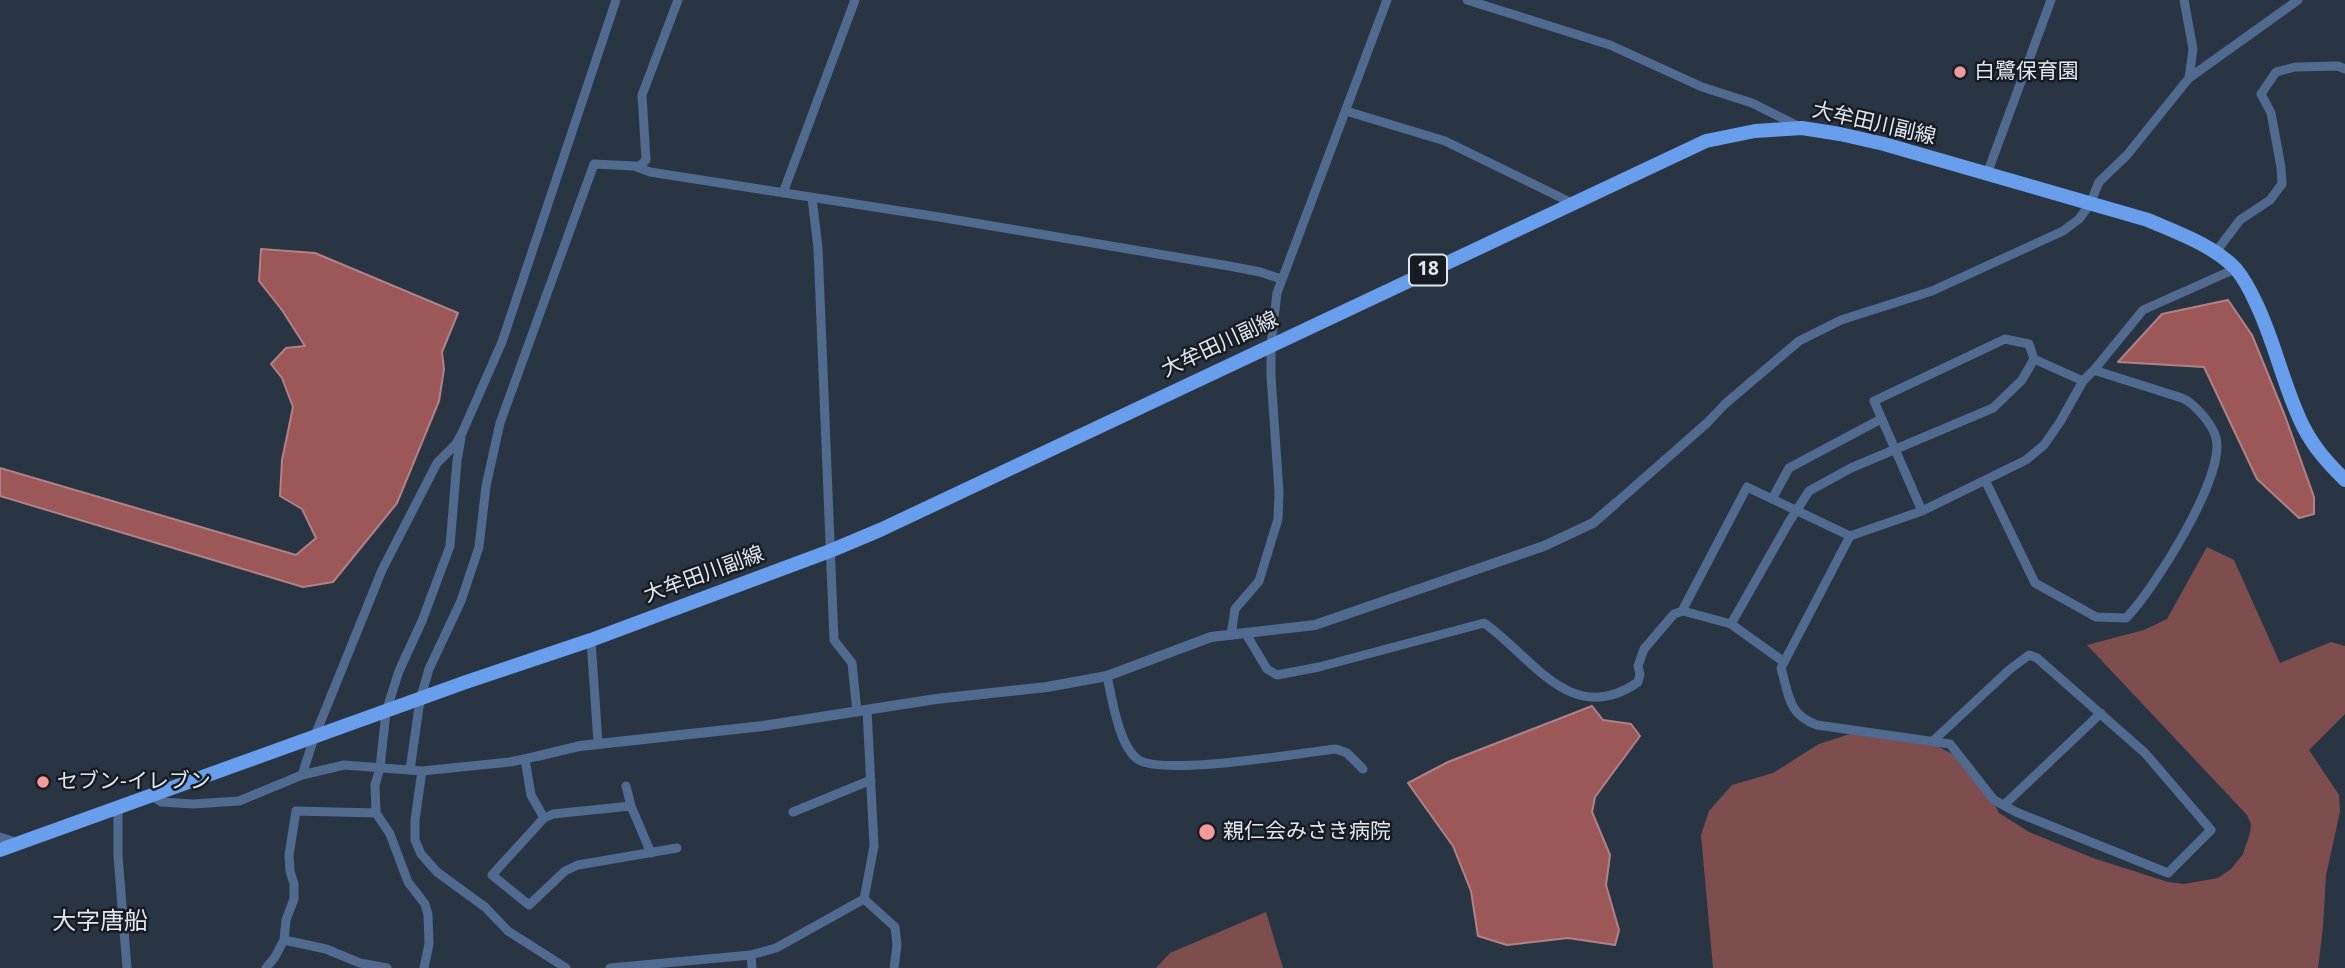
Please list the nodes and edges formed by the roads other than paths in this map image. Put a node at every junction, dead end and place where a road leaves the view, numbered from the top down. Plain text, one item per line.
1 (678, 0) edge
2 (855, 0) edge
3 (1387, 0) edge
4 (1467, 0) edge
5 (2051, 0) edge
6 (2184, 0) edge
7 (2298, 0) edge
8 (614, 3) edge
9 (2345, 69) edge
10 (2189, 78) junction
11 (1346, 111) junction
12 (1802, 128) junction
13 (634, 166) junction
14 (1987, 174) junction
15 (783, 193) junction
16 (812, 198) junction
17 (1572, 202) junction
18 (2090, 204) junction
19 (2215, 253) junction
20 (2235, 269) junction
21 (1281, 279) junction
22 (1271, 344) junction
23 (2034, 359) junction
24 (2094, 370) junction
25 (2082, 381) junction
26 (1881, 419) junction
27 (463, 433) junction
28 (1895, 450) junction
29 (1985, 480) junction
30 (2345, 480) edge
31 (1772, 499) junction
32 (1616, 503) joint
33 (1922, 511) junction
34 (1796, 512) junction
35 (1850, 536) junction
36 (830, 551) junction
37 (1682, 611) junction
38 (1731, 624) junction
39 (1246, 634) junction
40 (1231, 635) junction
41 (591, 640) junction
42 (1784, 662) junction
43 (1107, 676) junction
44 (417, 701) junction
45 (389, 711) junction
46 (862, 711) junction
47 (2101, 713) junction
48 (314, 738) junction
49 (1933, 741) junction
50 (598, 743) junction
51 (538, 756) joint
52 (525, 759) junction
53 (380, 768) junction
54 (1363, 769) dead end
55 (410, 770) junction
56 (422, 771) junction
57 (302, 775) junction
58 (871, 780) junction
59 (626, 786) dead end
60 (151, 795) junction
61 (2004, 805) junction
62 (631, 806) junction
63 (118, 808) junction
64 (793, 812) dead end
65 (376, 813) junction
66 (544, 818) junction
67 (0, 837) edge
68 (19, 844) junction
69 (677, 848) dead end
70 (0, 850) edge
71 (651, 853) junction
72 (864, 900) junction
73 (284, 940) junction
74 (751, 955) junction
75 (127, 968) edge
76 (266, 968) edge
77 (387, 968) edge
78 (424, 968) edge
79 (566, 968) edge
80 (610, 968) edge
81 (752, 968) edge
82 (894, 968) edge

1 - 13 street
2 - 15 street
3 - 11 street
4 - 12 street
5 - 14 street
6 - 10 street
7 - 10 street
8 - 27 street
9 - 19 street
10 - 18 street
11 - 17 street
11 - 21 street
12 - 14 main road, 大牟田川副線 / 18
12 - 17 main road, 大牟田川副線 / 18
13 - 15 street
13 - 44 street
14 - 18 main road, 大牟田川副線 / 18
15 - 16 street
16 - 21 street
16 - 36 street
17 - 22 main road, 大牟田川副線 / 18
18 - 19 main road, 大牟田川副線 / 18
18 - 32 street
19 - 20 main road, 大牟田川副線 / 18
20 - 24 street
20 - 30 main road, 大牟田川副線 / 18
21 - 22 street
22 - 36 main road, 大牟田川副線 / 18
22 - 40 street
23 - 25 street
23 - 26 street
23 - 28 street
24 - 25 street
24 - 29 street
25 - 29 street
26 - 28 street
26 - 31 street
27 - 45 street
27 - 48 street
28 - 33 street
28 - 34 street
29 - 33 street
31 - 34 street
31 - 37 street
32 - 39 street
33 - 35 street
34 - 35 street
34 - 38 street
35 - 42 street
36 - 41 main road, 大牟田川副線 / 18
36 - 46 street
37 - 38 street
37 - 39 street
38 - 42 street
39 - 40 street
40 - 43 street
41 - 44 main road, 大牟田川副線 / 18
41 - 50 street
42 - 49 street
43 - 46 street
43 - 54 street
44 - 45 main road, 大牟田川副線 / 18
44 - 55 street
45 - 48 main road, 大牟田川副線 / 18
45 - 53 street
46 - 50 street
46 - 58 street
47 - 49 street
47 - 61 street
47 - 61 street
48 - 57 street
48 - 60 main road, 大牟田川副線 / 18
49 - 61 street
50 - 51 street
51 - 52 street
52 - 56 street
52 - 66 street
53 - 55 street
53 - 57 street
53 - 65 street
55 - 56 street
56 - 79 street
57 - 60 street
58 - 64 street
58 - 72 street
59 - 62 street
60 - 63 main road, 大牟田川副線 / 18
62 - 66 street
62 - 71 street
63 - 68 main road, 大牟田川副線 / 18
63 - 75 street
65 - 73 street
65 - 78 street
66 - 71 street
67 - 68 street
68 - 70 main road, 大牟田川副線 / 18
69 - 71 street
72 - 74 street
72 - 82 street
73 - 76 street
73 - 77 street
74 - 80 street
74 - 81 street

